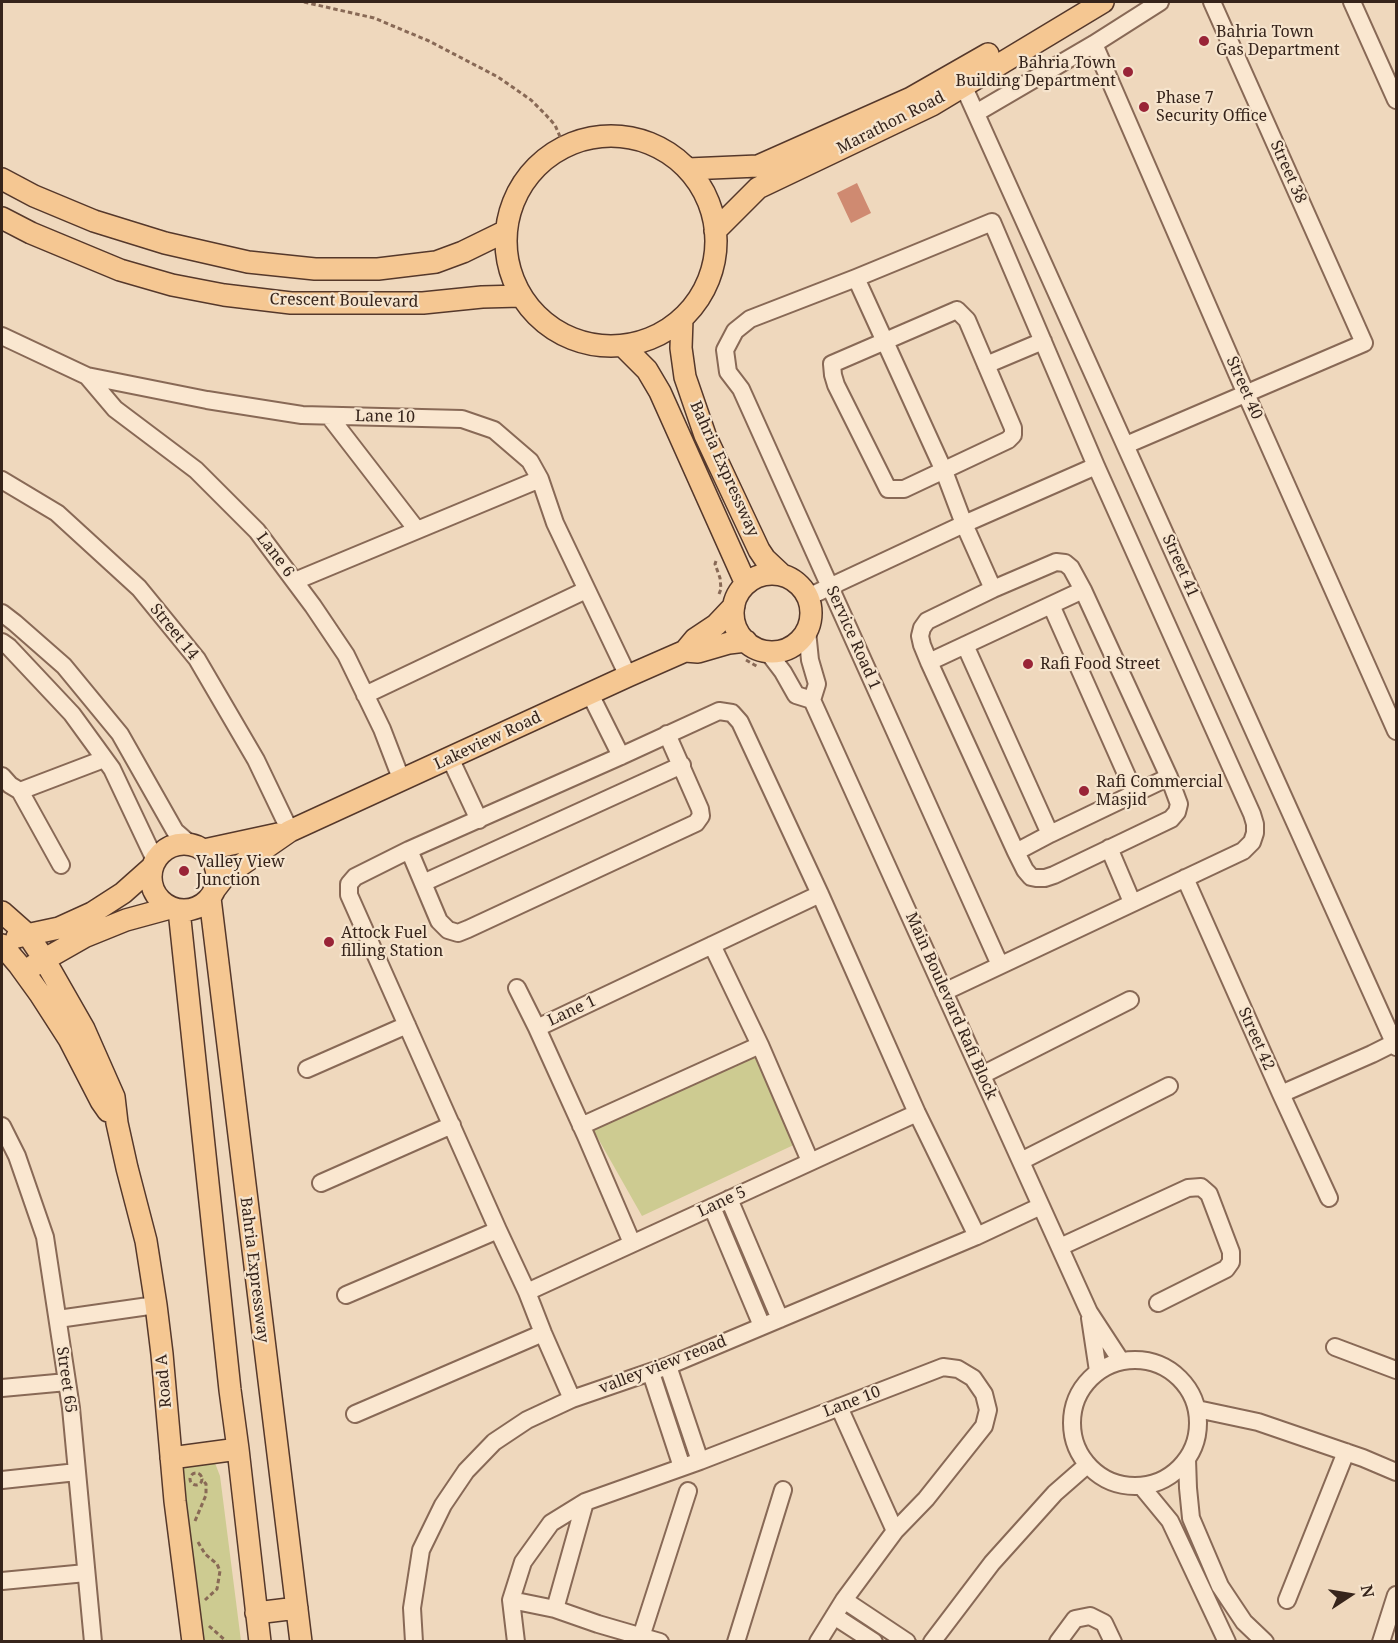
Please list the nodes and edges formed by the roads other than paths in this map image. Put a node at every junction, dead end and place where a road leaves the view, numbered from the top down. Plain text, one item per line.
1 (1077, 2) edge
2 (1102, 2) edge
3 (1160, 2) edge
4 (1212, 2) edge
5 (1352, 2) edge
6 (1094, 44) junction
7 (963, 85) junction
8 (1396, 100) edge
9 (976, 113) junction
10 (688, 169) junction
11 (2, 179) edge
12 (2, 218) edge
13 (506, 231) junction
14 (715, 231) junction
15 (856, 278) junction
16 (521, 296) junction
17 (682, 320) junction
18 (2, 336) edge
19 (884, 341) junction
20 (1043, 341) junction
21 (623, 346) junction
22 (986, 365) junction
23 (87, 376) junction
24 (1246, 393) junction
25 (328, 416) junction
26 (1126, 445) junction
27 (1096, 466) junction
28 (944, 471) junction
29 (540, 479) junction
30 (2, 480) edge
31 (964, 524) junction
32 (417, 530) junction
33 (782, 575) junction
34 (295, 581) junction
35 (746, 584) junction
36 (830, 586) junction
37 (993, 589) junction
38 (1083, 590) junction
39 (586, 591) junction
40 (808, 597) junction
41 (1051, 605) junction
42 (734, 606) junction
43 (2, 613) edge
44 (807, 631) junction
45 (746, 641) junction
46 (2, 642) edge
47 (965, 645) junction
48 (685, 651) junction
49 (767, 651) junction
50 (929, 662) junction
51 (628, 676) junction
52 (590, 694) junction
53 (365, 695) junction
54 (812, 700) junction
55 (1396, 731) edge
56 (668, 735) junction
57 (621, 756) junction
58 (450, 758) junction
59 (104, 759) junction
60 (682, 765) junction
61 (2, 776) edge
62 (1169, 777) junction
63 (402, 781) junction
64 (20, 791) junction
65 (1135, 794) junction
66 (479, 819) junction
67 (290, 831) junction
68 (1050, 834) junction
69 (197, 847) junction
70 (1109, 849) junction
71 (409, 850) junction
72 (1016, 852) junction
73 (61, 865) dead end
74 (152, 865) junction
75 (1185, 878) junction
76 (423, 883) junction
77 (212, 893) junction
78 (820, 894) junction
79 (1132, 902) junction
80 (174, 909) junction
81 (2, 912) edge
82 (28, 935) junction
83 (2, 939) edge
84 (2, 945) edge
85 (712, 945) junction
86 (44, 959) junction
87 (1000, 965) junction
88 (24, 972) junction
89 (517, 988) dead end
90 (944, 992) junction
91 (1130, 1000) dead end
92 (408, 1026) junction
93 (537, 1028) junction
94 (760, 1045) junction
95 (1395, 1045) edge
96 (307, 1069) dead end
97 (982, 1075) junction
98 (1169, 1086) dead end
99 (1281, 1094) junction
100 (917, 1113) junction
101 (117, 1123) junction
102 (452, 1125) junction
103 (2, 1126) edge
104 (582, 1126) junction
105 (810, 1161) junction
106 (1021, 1161) junction
107 (321, 1183) dead end
108 (1329, 1198) dead end
109 (729, 1199) junction
110 (1041, 1206) junction
111 (712, 1207) junction
112 (498, 1230) junction
113 (977, 1236) junction
114 (632, 1243) junction
115 (1060, 1247) junction
116 (527, 1292) junction
117 (346, 1295) dead end
118 (1158, 1303) dead end
119 (156, 1305) junction
120 (1089, 1312) junction
121 (58, 1319) junction
122 (780, 1319) junction
123 (762, 1326) junction
124 (543, 1333) junction
125 (1335, 1347) dead end
126 (1121, 1361) junction
127 (668, 1366) junction
128 (1396, 1370) edge
129 (1098, 1371) junction
130 (651, 1373) junction
131 (67, 1382) junction
132 (2, 1388) edge
133 (572, 1399) junction
134 (839, 1407) junction
135 (1197, 1409) junction
136 (355, 1414) dead end
137 (238, 1449) junction
138 (1346, 1452) junction
139 (171, 1458) junction
140 (1187, 1459) junction
141 (700, 1461) junction
142 (1087, 1465) junction
143 (682, 1467) junction
144 (77, 1472) junction
145 (1396, 1473) edge
146 (2, 1480) edge
147 (1142, 1487) junction
148 (783, 1490) dead end
149 (688, 1491) dead end
150 (585, 1502) junction
151 (895, 1531) junction
152 (86, 1574) junction
153 (2, 1581) edge
154 (1396, 1595) edge
155 (511, 1600) junction
156 (844, 1600) junction
157 (1287, 1600) dead end
158 (297, 1608) junction
159 (555, 1609) junction
160 (256, 1612) junction
161 (834, 1616) junction
162 (641, 1637) junction
163 (93, 1641) edge
164 (193, 1641) edge
165 (260, 1641) edge
166 (301, 1641) edge
167 (414, 1641) edge
168 (516, 1641) edge
169 (660, 1641) edge
170 (736, 1641) edge
171 (818, 1641) edge
172 (874, 1641) edge
173 (907, 1641) edge
174 (932, 1641) edge
175 (1058, 1641) edge
176 (1113, 1641) edge
177 (1227, 1641) edge
178 (1265, 1641) edge
179 (1382, 1641) edge

1 - 10 main road, Marathon Road
2 - 7 main road, Marathon Road
3 - 6 street
4 - 24 street, Street 38
5 - 8 street
6 - 9 street
6 - 24 street, Street 40
7 - 9 street, Street 41
7 - 14 main road, Marathon Road
9 - 26 street, Street 41
10 - 13 main road
10 - 14 main road
11 - 13 main road, Crescent Boulevard
12 - 16 main road, Crescent Boulevard
13 - 16 main road
14 - 17 main road
15 - 19 street
15 - 20 street
15 - 36 street, Service Road 1
16 - 21 main road
17 - 21 main road
17 - 33 main road, Bahria Expressway
18 - 23 street, Lane 10
19 - 22 street
19 - 28 street
19 - 28 street
20 - 22 street
20 - 27 street
21 - 35 main road, Bahria Expressway
22 - 28 street
23 - 25 street, Lane 10
23 - 34 street, Lane 6
24 - 26 street
24 - 55 street, Street 40
25 - 29 street, Lane 10
25 - 32 street
26 - 95 street, Street 41
27 - 31 street
27 - 75 street
28 - 31 street
29 - 32 street
29 - 39 street, Lane 10
30 - 67 street, Street 14
31 - 36 street
31 - 37 street
32 - 34 street
33 - 35 main road
33 - 40 main road
34 - 53 street, Lane 6
35 - 42 main road
36 - 40 street
36 - 87 street, Service Road 1
37 - 38 street
37 - 50 street
38 - 41 street
38 - 62 street
39 - 51 street, Lane 10
39 - 53 street
40 - 44 main road
41 - 47 street
41 - 65 street
42 - 45 main road
42 - 48 main road
43 - 69 street
44 - 49 main road
44 - 54 street
45 - 48 main road
45 - 49 main road
46 - 59 street
47 - 50 street
47 - 68 street
48 - 51 main road, Lakeview Road
49 - 54 street
50 - 72 street
51 - 52 main road, Lakeview Road
52 - 57 street
52 - 58 main road, Lakeview Road
53 - 63 street, Lane 6
54 - 90 street, Main Boulevard Rafi Block
56 - 57 street
56 - 60 street
56 - 78 street
57 - 66 street
58 - 63 main road, Lakeview Road
58 - 66 street
59 - 64 street
59 - 74 street
60 - 76 street
60 - 76 street
61 - 64 street
62 - 65 street
62 - 70 street
63 - 67 main road, Lakeview Road
64 - 73 street
65 - 68 street
66 - 71 street
67 - 69 main road
67 - 77 main road
68 - 72 street
69 - 74 main road
69 - 77 main road
70 - 72 street
70 - 79 street
71 - 76 street
71 - 92 street
74 - 80 main road
74 - 82 main road
75 - 79 street
75 - 99 street, Street 42
77 - 80 main road
77 - 158 main road, Bahria Expressway
78 - 85 street, Lane 1
78 - 100 street
79 - 87 street
80 - 86 main road
80 - 137 main road
81 - 82 main road, Road A
82 - 83 main road
82 - 86 main road, Road A
84 - 88 main road
85 - 93 street, Lane 1
85 - 94 street
86 - 88 main road
86 - 101 main road, Road A
87 - 90 street
88 - 101 main road
89 - 93 street
90 - 97 street, Main Boulevard Rafi Block
91 - 97 street
92 - 96 street
92 - 102 street
93 - 104 street, Lane 1
94 - 104 street
94 - 105 street
95 - 99 street
97 - 106 street, Main Boulevard Rafi Block
98 - 106 street
99 - 108 street, Street 42
100 - 105 street, Lane 5
100 - 113 street
101 - 119 main road, Road A
102 - 107 street
102 - 112 street
103 - 121 street, Street 65
104 - 114 street, Lane 1
105 - 109 street, Lane 5
106 - 110 street, Main Boulevard Rafi Block
109 - 111 street, Lane 5
109 - 122 street
110 - 113 street, valley view reoad
110 - 115 street, Main Boulevard Rafi Block
111 - 114 street, Lane 5
111 - 123 street
112 - 116 street
112 - 117 street
113 - 122 street, valley view reoad
114 - 116 street, Lane 5
115 - 118 street
115 - 120 street, Main Boulevard Rafi Block
116 - 124 street
119 - 121 street
119 - 139 main road, Road A
120 - 126 street
120 - 129 street
121 - 131 street, Street 65
122 - 123 street, valley view reoad
123 - 127 street, valley view reoad
124 - 133 street
124 - 136 street
125 - 128 street
126 - 129 street
126 - 135 street
127 - 130 street, valley view reoad
127 - 141 street
129 - 142 street
130 - 133 street, valley view reoad
130 - 143 street
131 - 132 street
131 - 144 street, Street 65
133 - 167 street, valley view reoad
134 - 141 street, Lane 10
134 - 151 street
134 - 151 street, Lane 10
135 - 138 street
135 - 140 street
137 - 139 main road
137 - 160 main road
138 - 145 street
138 - 157 street
139 - 164 main road, Road A
140 - 147 street
140 - 178 street
141 - 143 street, Lane 10
142 - 147 street
142 - 174 street
143 - 150 street, Lane 10
144 - 146 street
144 - 152 street, Street 65
147 - 177 street
148 - 170 street
149 - 162 street
150 - 155 street, Lane 10
150 - 159 street
151 - 156 street, Lane 10
152 - 153 street
152 - 163 street, Street 65
154 - 179 street
155 - 159 street
155 - 168 street, Lane 10
156 - 161 street, Lane 10
156 - 173 street
158 - 160 main road
158 - 166 main road, Bahria Expressway
159 - 162 street
160 - 165 main road
161 - 171 street, Lane 10
161 - 172 street
162 - 169 street
175 - 176 street

